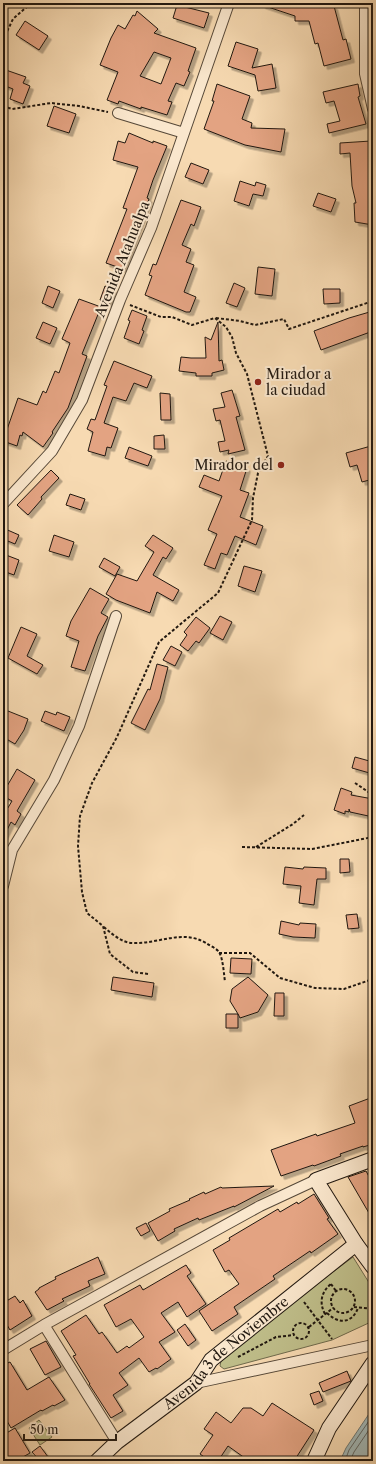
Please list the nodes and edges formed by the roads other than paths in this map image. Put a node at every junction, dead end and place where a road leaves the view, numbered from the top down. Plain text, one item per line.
1 (229, 3) edge
2 (365, 3) edge
3 (373, 109) edge
4 (118, 113) road end
5 (184, 133) junction
6 (3, 504) edge
7 (116, 616) dead end
8 (3, 886) edge
9 (373, 1159) edge
10 (316, 1180) junction
11 (356, 1244) junction
12 (373, 1267) edge
13 (44, 1325) junction
14 (373, 1345) edge
15 (3, 1350) edge
16 (373, 1363) edge
17 (196, 1383) junction
18 (117, 1442) junction
19 (97, 1461) edge
20 (314, 1461) edge

1 - 5 street, Avenida Atahualpa
2 - 3 street
4 - 5 street
5 - 6 street, Avenida Atahualpa
7 - 8 street
9 - 10 main road
10 - 11 main road
10 - 13 street
11 - 12 main road
11 - 17 main road, Avenida 3 de Noviembre
13 - 15 street
13 - 18 street
14 - 17 street
16 - 20 main road
17 - 18 main road, Avenida 3 de Noviembre
18 - 19 main road, Avenida 3 de Noviembre

